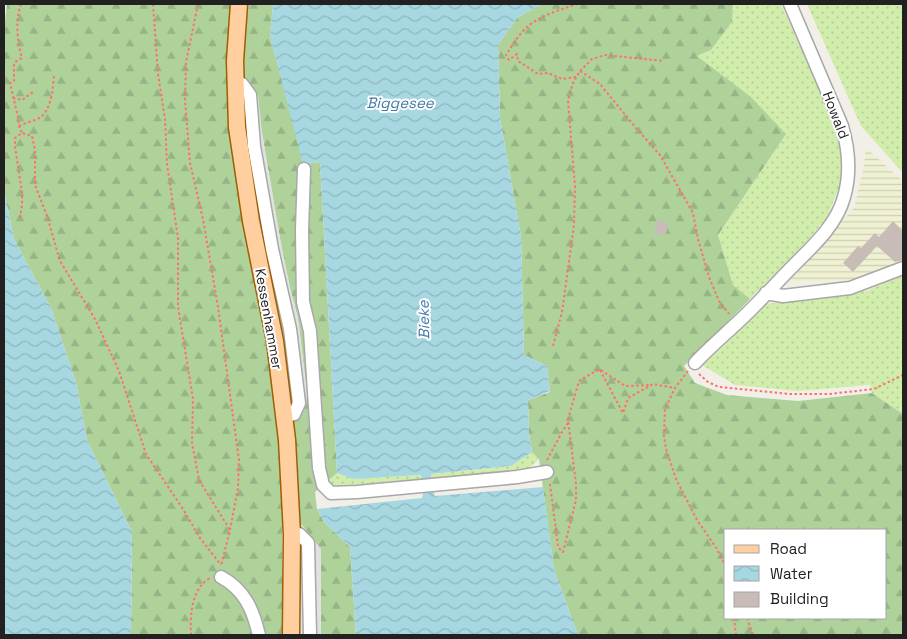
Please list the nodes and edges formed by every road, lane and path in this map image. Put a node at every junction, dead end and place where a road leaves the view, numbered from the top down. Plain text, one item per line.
1 (21, 4) edge
2 (153, 4) edge
3 (198, 4) edge
4 (239, 4) edge
5 (577, 4) edge
6 (790, 4) edge
7 (663, 61) dead end
8 (580, 71) junction
9 (54, 74) dead end
10 (576, 77) junction
11 (235, 82) junction
12 (33, 92) dead end
13 (13, 98) junction
14 (19, 126) junction
15 (22, 133) junction
16 (304, 169) dead end
17 (20, 218) dead end
18 (903, 268) edge
19 (766, 293) junction
20 (303, 302) junction
21 (285, 307) junction
22 (737, 323) junction
23 (553, 346) dead end
24 (695, 363) junction
25 (599, 369) junction
26 (903, 376) edge
27 (653, 384) junction
28 (675, 388) junction
29 (284, 417) junction
30 (568, 423) junction
31 (547, 472) junction
32 (230, 530) junction
33 (292, 534) junction
34 (724, 563) edge
35 (221, 571) junction
36 (734, 619) edge
37 (747, 619) edge
38 (191, 635) edge
39 (259, 635) edge
40 (291, 635) edge
41 (310, 635) edge
42 (736, 635) edge
43 (753, 635) edge

1 - 13 path
2 - 32 path
3 - 32 path
4 - 11 main road, Kessenhammer
5 - 10 path
6 - 19 street, Howald
7 - 8 path
8 - 10 path
8 - 22 path
9 - 14 path
10 - 23 path
11 - 21 street
11 - 29 main road, Kessenhammer
12 - 13 path
13 - 14 path
14 - 15 path
15 - 17 path
15 - 35 path
16 - 20 street
18 - 19 street
19 - 22 street, Howald
20 - 21 street
20 - 31 street
21 - 29 street
22 - 24 street, Howald
24 - 26 path
24 - 28 path
25 - 27 path
25 - 27 path
25 - 30 path
27 - 28 path
28 - 34 path
29 - 33 main road, Kessenhammer
30 - 31 path
30 - 31 path
32 - 35 path
33 - 40 main road, Kessenhammer
33 - 41 street
35 - 38 path
35 - 39 street
36 - 42 path
37 - 43 path

